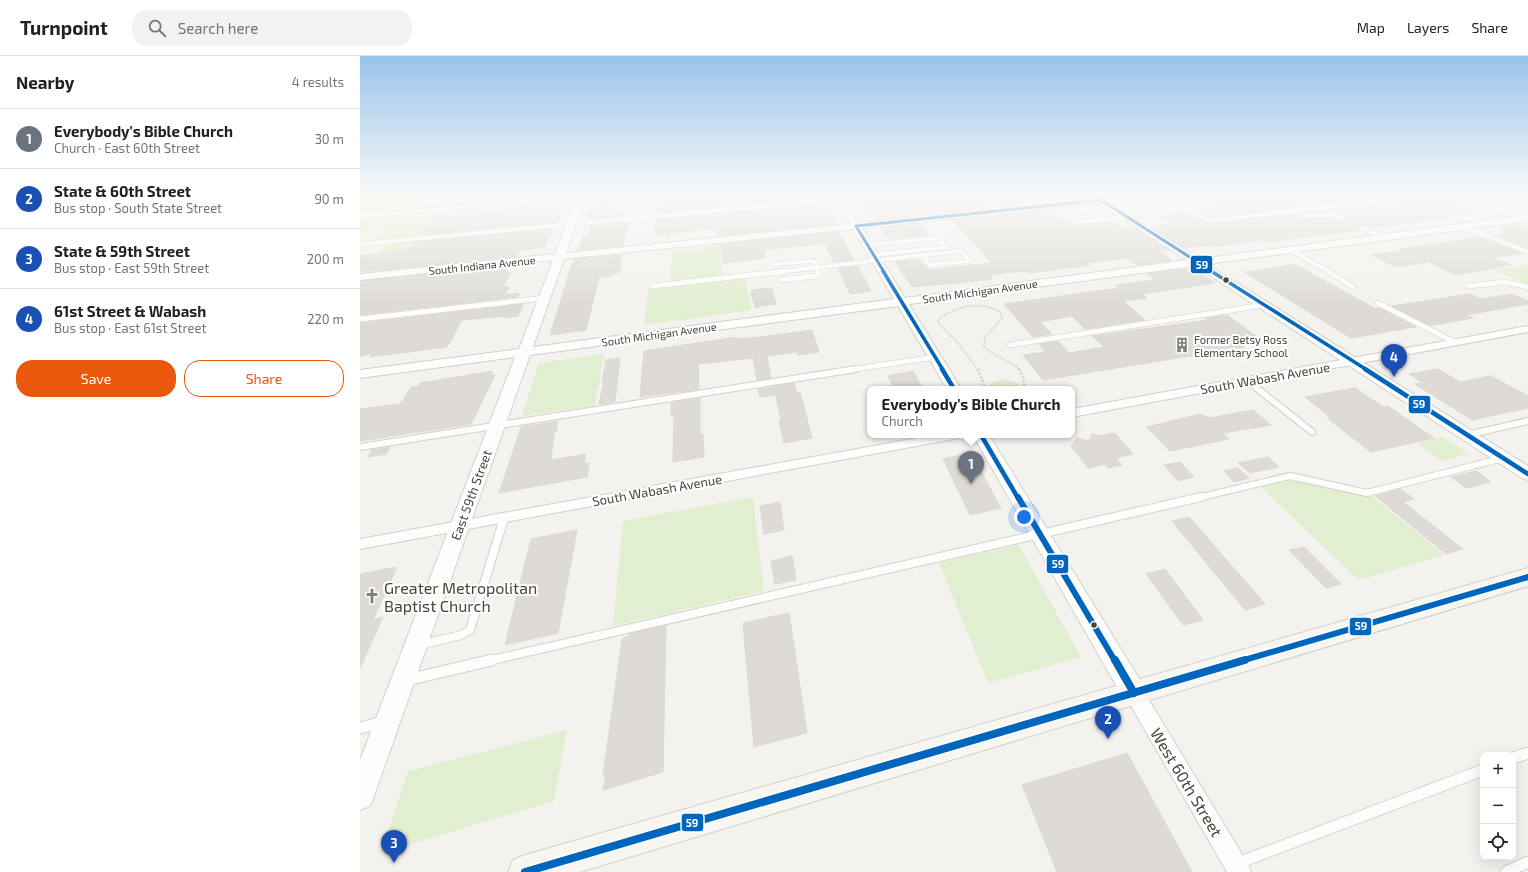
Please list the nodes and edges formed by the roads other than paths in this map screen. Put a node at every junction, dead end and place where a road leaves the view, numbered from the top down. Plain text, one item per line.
1 (476, 233) edge
2 (569, 233) edge
3 (788, 233) edge
4 (860, 233) edge
5 (1153, 233) edge
6 (1373, 233) edge
7 (1419, 233) edge
8 (1479, 233) edge
9 (1384, 238) junction
10 (360, 244) edge
11 (868, 245) junction
12 (1290, 250) junction
13 (1528, 252) edge
14 (922, 255) junction
15 (560, 257) junction
16 (876, 258) junction
17 (1198, 262) junction
18 (776, 264) dead end
19 (817, 267) junction
20 (360, 277) edge
21 (781, 280) dead end
22 (653, 286) dead end
23 (1468, 286) dead end
24 (1353, 287) dead end
25 (1528, 287) edge
26 (544, 298) junction
27 (902, 302) junction
28 (1378, 303) dead end
29 (1264, 305) junction
30 (360, 319) edge
31 (1528, 328) edge
32 (1454, 342) junction
33 (1010, 345) dead end
34 (524, 352) junction
35 (935, 357) junction
36 (1352, 361) junction
37 (360, 374) edge
38 (1248, 381) junction
39 (952, 386) edge
40 (1075, 412) edge
41 (1528, 421) edge
42 (497, 426) junction
43 (1312, 432) dead end
44 (1467, 435) junction
45 (938, 438) edge
46 (983, 438) edge
47 (360, 447) edge
48 (1503, 458) junction
49 (1528, 474) edge
50 (504, 518) junction
51 (460, 526) junction
52 (1040, 534) junction
53 (360, 544) edge
54 (1528, 577) edge
55 (416, 646) junction
56 (403, 681) junction
57 (1134, 693) junction
58 (388, 721) junction
59 (360, 728) edge
60 (1528, 753) edge
61 (1516, 757) edge
62 (1480, 771) edge
63 (360, 796) edge
64 (1528, 862) edge
65 (1238, 868) edge
66 (524, 872) edge
67 (1506, 872) edge

1 - 10 lane
2 - 15 street, East 59th Street
3 - 15 street, South Indiana Avenue
4 - 11 street
5 - 17 street
6 - 9 lane
7 - 9 street, South Michigan Avenue
8 - 13 lane
9 - 12 street, South Michigan Avenue
11 - 16 street
11 - 16 lane
12 - 17 street, South Michigan Avenue
12 - 24 lane
14 - 14 lane
14 - 16 lane
15 - 20 street, South Indiana Avenue
15 - 26 street, East 59th Street
16 - 19 lane
16 - 27 street
17 - 27 street, South Michigan Avenue
17 - 29 street
18 - 19 lane
19 - 21 lane
19 - 22 lane
23 - 25 lane
26 - 30 lane
26 - 34 street, East 59th Street
27 - 34 street, South Michigan Avenue
27 - 35 street
28 - 32 lane
29 - 33 lane
29 - 36 street
31 - 32 street, South Wabash Avenue
32 - 36 street, South Wabash Avenue
34 - 37 street, South Michigan Avenue
34 - 42 street, East 59th Street
35 - 39 street
35 - 42 lane
36 - 38 street, South Wabash Avenue
36 - 44 street
38 - 40 street, South Wabash Avenue
38 - 43 lane
41 - 44 lane
42 - 47 lane
42 - 51 street, East 59th Street
44 - 48 street
45 - 50 street, South Wabash Avenue
46 - 52 street
48 - 49 street
48 - 52 lane
50 - 51 street, South Wabash Avenue
50 - 55 lane
51 - 53 street, South Wabash Avenue
51 - 55 street, East 59th Street
52 - 56 lane
52 - 57 street
54 - 57 main road
55 - 56 street, East 59th Street
56 - 58 street, East 59th Street
57 - 65 street, West 60th Street
57 - 66 main road
58 - 59 lane
58 - 63 street, East 59th Street
60 - 61 lane
62 - 65 lane
64 - 67 lane

